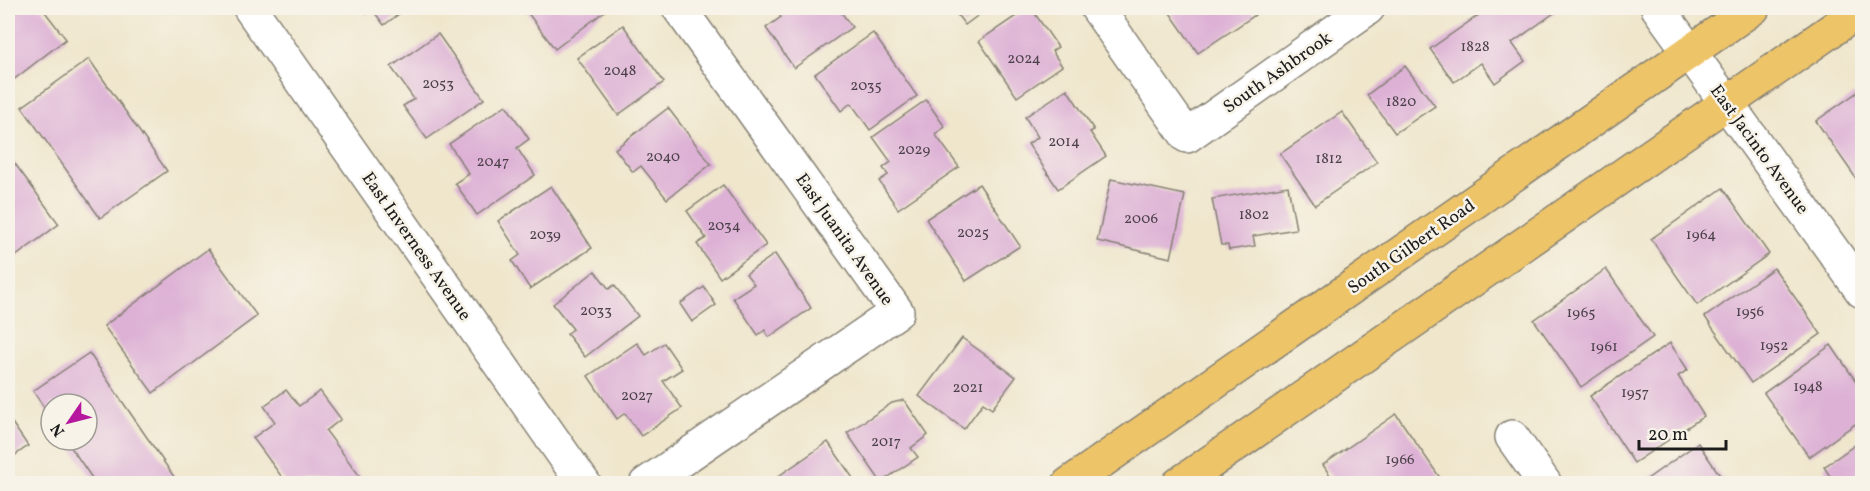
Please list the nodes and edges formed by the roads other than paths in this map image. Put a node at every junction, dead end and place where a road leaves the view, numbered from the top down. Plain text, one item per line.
1 (250, 8) edge
2 (680, 8) edge
3 (1097, 8) edge
4 (1368, 8) edge
5 (1658, 8) edge
6 (1753, 8) edge
7 (1863, 9) edge
8 (1689, 53) junction
9 (1726, 103) junction
10 (1863, 291) edge
11 (1512, 437) dead end
12 (584, 483) edge
13 (646, 483) edge
14 (1068, 483) edge
15 (1179, 483) edge
16 (1545, 483) edge

1 - 12 street, East Inverness Avenue
2 - 13 street, East Juanita Avenue
3 - 4 street, South Ashbrook
5 - 8 street, East Jacinto Avenue
6 - 8 main road, South Gilbert Road
7 - 9 main road
8 - 9 street, East Jacinto Avenue
8 - 14 main road, South Gilbert Road
9 - 10 street, East Jacinto Avenue
9 - 15 main road
11 - 16 street

